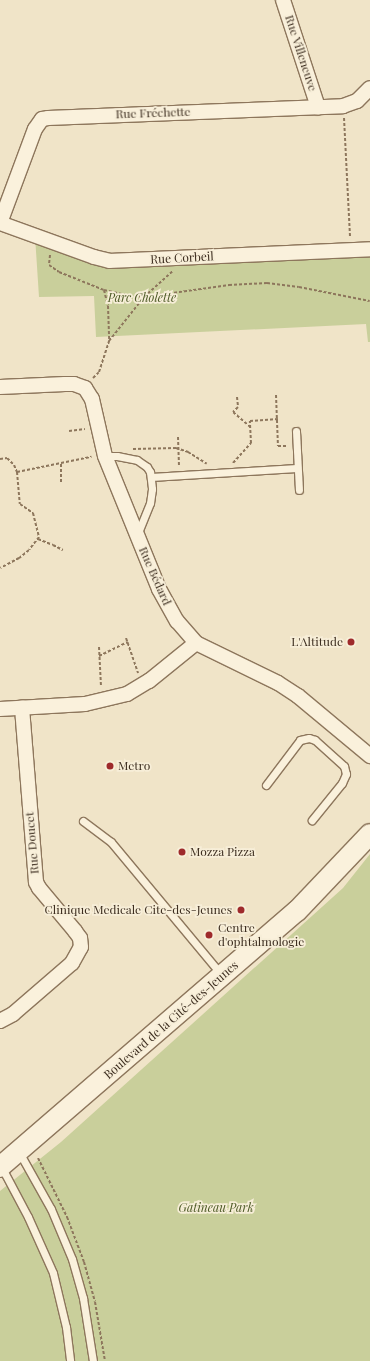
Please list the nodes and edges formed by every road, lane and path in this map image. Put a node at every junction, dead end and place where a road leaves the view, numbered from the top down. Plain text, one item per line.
1 (283, 0) edge
2 (370, 88) edge
3 (343, 106) junction
4 (318, 107) junction
5 (0, 223) edge
6 (370, 249) edge
7 (351, 251) junction
8 (51, 252) dead end
9 (186, 258) junction
10 (104, 290) junction
11 (144, 297) junction
12 (370, 301) edge
13 (109, 341) junction
14 (91, 380) dead end
15 (0, 387) edge
16 (276, 395) dead end
17 (237, 397) dead end
18 (278, 419) junction
19 (251, 428) junction
20 (85, 429) dead end
21 (296, 430) dead end
22 (69, 431) dead end
23 (178, 437) dead end
24 (296, 445) junction
25 (178, 448) junction
26 (128, 450) dead end
27 (98, 456) junction
28 (0, 459) edge
29 (61, 463) junction
30 (226, 463) dead end
31 (233, 463) junction
32 (213, 464) dead end
33 (297, 468) junction
34 (17, 472) junction
35 (233, 472) junction
36 (179, 474) junction
37 (151, 477) junction
38 (61, 482) dead end
39 (299, 490) dead end
40 (137, 535) junction
41 (38, 539) junction
42 (63, 550) dead end
43 (0, 568) edge
44 (126, 638) dead end
45 (128, 642) junction
46 (196, 643) junction
47 (98, 646) dead end
48 (99, 656) junction
49 (138, 674) dead end
50 (101, 689) dead end
51 (22, 708) junction
52 (0, 709) edge
53 (370, 756) edge
54 (266, 785) dead end
55 (312, 820) dead end
56 (83, 821) dead end
57 (370, 834) edge
58 (222, 976) junction
59 (0, 1021) edge
60 (18, 1151) junction
61 (0, 1166) edge
62 (70, 1361) edge
63 (93, 1361) edge

1 - 4 street, Rue Villeneuve
2 - 3 street, Rue Fréchette
3 - 4 street, Rue Fréchette
3 - 7 path
4 - 5 street, Rue Fréchette
5 - 9 street, Rue Corbeil
6 - 7 street, Rue Corbeil
7 - 9 street, Rue Corbeil
8 - 10 path
9 - 11 path
10 - 11 path
10 - 13 path
11 - 12 path
11 - 13 path
13 - 14 path
15 - 27 street, Rue Bédard
16 - 18 path
17 - 19 path
18 - 19 path
18 - 24 path
19 - 31 path
20 - 22 path
21 - 24 lane
23 - 25 path
24 - 33 lane
25 - 26 path
25 - 32 path
25 - 36 path
27 - 29 path
27 - 37 lane
27 - 40 street, Rue Bédard
28 - 34 path
29 - 34 path
29 - 38 path
30 - 31 path
31 - 35 path
33 - 35 lane
33 - 39 lane
34 - 41 path
35 - 36 lane
36 - 37 lane
37 - 40 lane
40 - 46 street, Rue Bédard
41 - 42 path
41 - 43 path
44 - 45 path
45 - 48 path
45 - 49 path
46 - 51 street
46 - 53 street, Rue Bédard
47 - 48 path
48 - 50 path
51 - 52 street
51 - 59 street, Rue Doucet
54 - 55 lane
56 - 58 lane
57 - 58 street, Boulevard de la Cité-des-Jeunes
58 - 60 street, Boulevard de la Cité-des-Jeunes
60 - 61 street, Boulevard de la Cité-des-Jeunes
60 - 63 lane
61 - 62 lane

